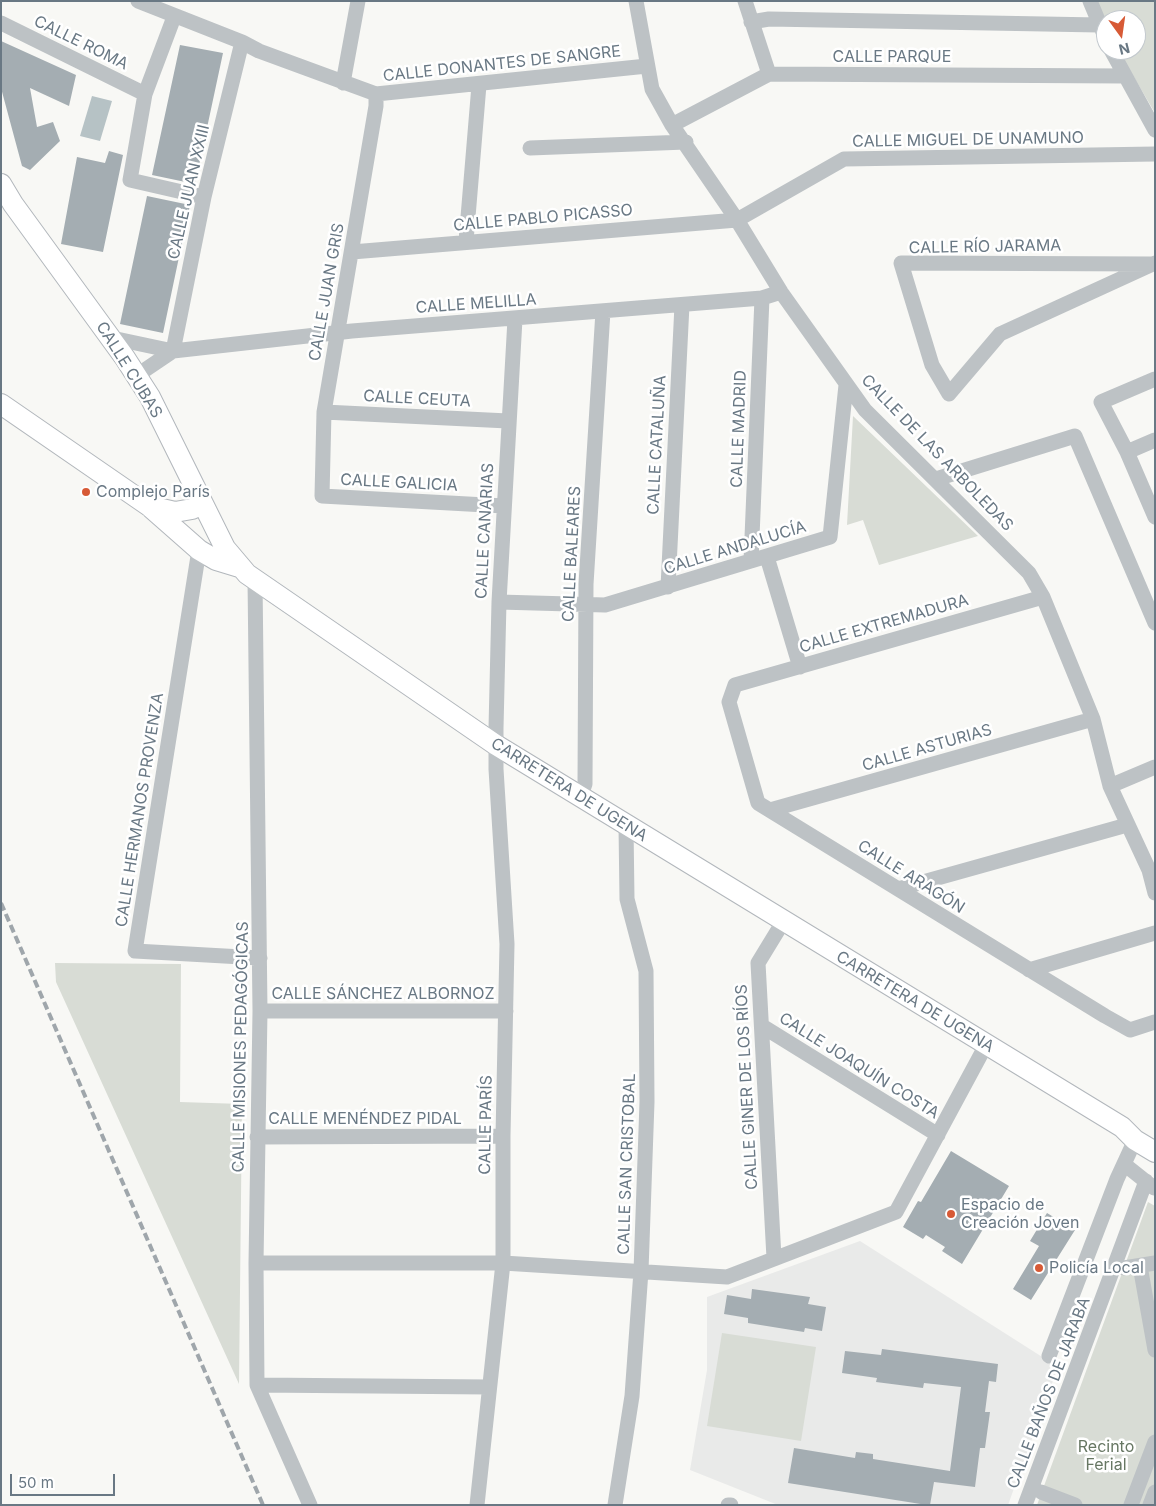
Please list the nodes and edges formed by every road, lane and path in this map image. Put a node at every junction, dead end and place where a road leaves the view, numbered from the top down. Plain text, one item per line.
1 (138, 1) edge
2 (358, 1) edge
3 (636, 1) edge
4 (745, 1) edge
5 (1090, 1) edge
6 (174, 17) junction
7 (1096, 17) edge
8 (751, 22) junction
9 (1, 23) edge
10 (1096, 25) edge
11 (242, 42) junction
12 (1116, 60) edge
13 (647, 66) junction
14 (768, 74) junction
15 (1124, 76) junction
16 (342, 83) junction
17 (479, 84) junction
18 (145, 94) junction
19 (376, 94) junction
20 (672, 125) junction
21 (1155, 130) edge
22 (686, 142) junction
23 (530, 148) dead end
24 (1155, 154) edge
25 (1, 184) edge
26 (204, 197) junction
27 (737, 220) junction
28 (466, 241) junction
29 (352, 252) junction
30 (1153, 263) edge
31 (781, 292) junction
32 (762, 298) junction
33 (682, 304) junction
34 (603, 311) junction
35 (515, 319) junction
36 (337, 333) junction
37 (112, 338) junction
38 (173, 351) junction
39 (136, 376) junction
40 (1155, 379) edge
41 (846, 385) junction
42 (1, 404) edge
43 (324, 412) junction
44 (508, 422) junction
45 (1155, 440) edge
46 (1127, 452) junction
47 (936, 479) junction
48 (322, 496) joint
49 (203, 504) junction
50 (149, 506) junction
51 (504, 506) junction
52 (1153, 508) edge
53 (199, 550) junction
54 (767, 557) junction
55 (751, 561) junction
56 (247, 573) junction
57 (668, 587) junction
58 (1043, 597) junction
59 (499, 602) junction
60 (586, 606) junction
61 (1155, 623) edge
62 (800, 667) junction
63 (735, 685) joint
64 (1093, 719) junction
65 (496, 745) junction
66 (1155, 767) edge
67 (1110, 786) junction
68 (580, 798) junction
69 (770, 810) junction
70 (1127, 825) junction
71 (626, 826) junction
72 (898, 889) junction
73 (1155, 893) edge
74 (783, 922) junction
75 (1155, 933) edge
76 (260, 958) junction
77 (1029, 970) junction
78 (260, 1011) junction
79 (506, 1011) junction
80 (1155, 1022) edge
81 (762, 1026) junction
82 (986, 1045) junction
83 (938, 1135) junction
84 (503, 1136) junction
85 (1137, 1136) edge
86 (257, 1137) junction
87 (1155, 1152) edge
88 (1124, 1164) junction
89 (1152, 1184) edge
90 (774, 1258) junction
91 (256, 1263) junction
92 (503, 1263) junction
93 (1148, 1265) edge
94 (1124, 1268) dead end
95 (641, 1271) junction
96 (1155, 1350) edge
97 (1049, 1356) dead end
98 (257, 1385) junction
99 (489, 1387) junction
100 (1155, 1442) edge
101 (1041, 1492) dead end
102 (1155, 1492) edge
103 (310, 1505) edge
104 (477, 1505) edge
105 (615, 1505) edge
106 (1025, 1505) edge
107 (1075, 1505) edge
108 (1131, 1505) edge
109 (1150, 1505) edge

1 - 6 street, CALLE DONANTES DE SANGRE
2 - 16 street
3 - 13 street, CALLE DE LAS ARBOLEDAS
4 - 8 street
5 - 7 street
6 - 11 street, CALLE DONANTES DE SANGRE
6 - 18 street
8 - 10 street
8 - 14 street
9 - 18 street, CALLE ROMA
11 - 16 street, CALLE DONANTES DE SANGRE
11 - 26 street, CALLE JUAN XXIII
12 - 15 street
13 - 17 street, CALLE DONANTES DE SANGRE
13 - 20 street, CALLE DE LAS ARBOLEDAS
14 - 15 street, CALLE PARQUE
14 - 20 street, CALLE PARQUE
15 - 21 street
16 - 19 street, CALLE DONANTES DE SANGRE
17 - 19 street, CALLE DONANTES DE SANGRE
17 - 28 street
18 - 26 street
19 - 29 street, CALLE JUAN GRIS
20 - 22 street, CALLE DE LAS ARBOLEDAS
22 - 23 street
22 - 27 street, CALLE DE LAS ARBOLEDAS
24 - 27 street, CALLE MIGUEL DE UNAMUNO
25 - 37 main road, CALLE CUBAS
26 - 38 street, CALLE JUAN XXIII
27 - 28 street, CALLE PABLO PICASSO
27 - 31 street, CALLE DE LAS ARBOLEDAS
28 - 29 street, CALLE PABLO PICASSO
29 - 36 street, CALLE JUAN GRIS
30 - 30 street, CALLE RÍO JARAMA
31 - 32 street, CALLE MELILLA
31 - 41 street, CALLE DE LAS ARBOLEDAS
32 - 33 street, CALLE MELILLA
32 - 55 street, CALLE MADRID
33 - 34 street, CALLE MELILLA
33 - 57 street, CALLE CATALUÑA
34 - 35 street, CALLE MELILLA
34 - 60 street, CALLE BALEARES
35 - 36 street, CALLE MELILLA
35 - 44 street, CALLE CANARIAS
36 - 38 street, CALLE MELILLA
36 - 43 street, CALLE JUAN GRIS
37 - 38 street, CALLE MELILLA
37 - 39 main road, CALLE CUBAS
38 - 39 street, CALLE MELILLA
39 - 49 main road, CALLE CUBAS
40 - 46 street
41 - 47 street, CALLE DE LAS ARBOLEDAS
41 - 54 street, CALLE ANDALUCÍA
42 - 50 main road, CARRETERA DE UGENA
43 - 44 street, CALLE CEUTA
43 - 48 street, CALLE JUAN GRIS
44 - 51 street, CALLE CANARIAS
45 - 46 street
46 - 52 street
47 - 58 street, CALLE DE LAS ARBOLEDAS
47 - 61 street
48 - 51 street, CALLE GALICIA
49 - 50 main road
49 - 56 main road, CALLE CUBAS
50 - 53 main road, CARRETERA DE UGENA
51 - 59 street, CALLE CANARIAS
53 - 56 main road, CARRETERA DE UGENA
53 - 76 street, CALLE HERMANOS PROVENZA
54 - 55 street, CALLE ANDALUCÍA
54 - 62 street
55 - 57 street, CALLE ANDALUCÍA
56 - 65 main road, CARRETERA DE UGENA
56 - 76 street, CALLE MISIONES PEDAGÓGICAS
57 - 60 street, CALLE ANDALUCÍA
58 - 62 street, CALLE EXTREMADURA
58 - 64 street, CALLE DE LAS ARBOLEDAS
59 - 60 street, CALLE ANDALUCÍA
59 - 65 street, CALLE CANARIAS
60 - 68 street, CALLE BALEARES
62 - 63 street, CALLE EXTREMADURA
63 - 69 street, CALLE ARAGÓN
64 - 67 street, CALLE DE LAS ARBOLEDAS
64 - 69 street, CALLE ASTURIAS
65 - 68 main road, CARRETERA DE UGENA
65 - 79 street, CALLE PARÍS
66 - 67 street
67 - 70 street, CALLE DE LAS ARBOLEDAS
68 - 71 main road, CARRETERA DE UGENA
69 - 72 street, CALLE ARAGÓN
70 - 72 street
70 - 73 street, CALLE DE LAS ARBOLEDAS
71 - 74 main road, CARRETERA DE UGENA
71 - 95 street, CALLE SAN CRISTOBAL
72 - 77 street, CALLE ARAGÓN
74 - 81 street, CALLE GINER DE LOS RÍOS
74 - 82 main road, CARRETERA DE UGENA
75 - 77 street
76 - 78 street, CALLE MISIONES PEDAGÓGICAS
77 - 80 street, CALLE ARAGÓN
78 - 79 street, CALLE SÁNCHEZ ALBORNOZ
78 - 86 street, CALLE MISIONES PEDAGÓGICAS
79 - 84 street, CALLE PARÍS
81 - 83 street, CALLE JOAQUÍN COSTA
81 - 90 street, CALLE GINER DE LOS RÍOS
82 - 83 street
82 - 85 main road, CARRETERA DE UGENA
83 - 90 street
84 - 86 street, CALLE MENÉNDEZ PIDAL
84 - 92 street, CALLE PARÍS
85 - 87 main road, CARRETERA DE UGENA
85 - 88 street
86 - 91 street, CALLE MISIONES PEDAGÓGICAS
88 - 89 street, CALLE BAÑOS DE JARABA
88 - 97 street
89 - 106 street, CALLE BAÑOS DE JARABA
90 - 95 street
91 - 92 street
91 - 98 street, CALLE MISIONES PEDAGÓGICAS
92 - 95 street
92 - 99 street, CALLE PARÍS
93 - 94 street
93 - 96 street
95 - 105 street, CALLE SAN CRISTOBAL
98 - 99 street
98 - 103 street, CALLE MISIONES PEDAGÓGICAS
99 - 104 street, CALLE PARÍS
100 - 108 street
101 - 107 street
102 - 109 street

